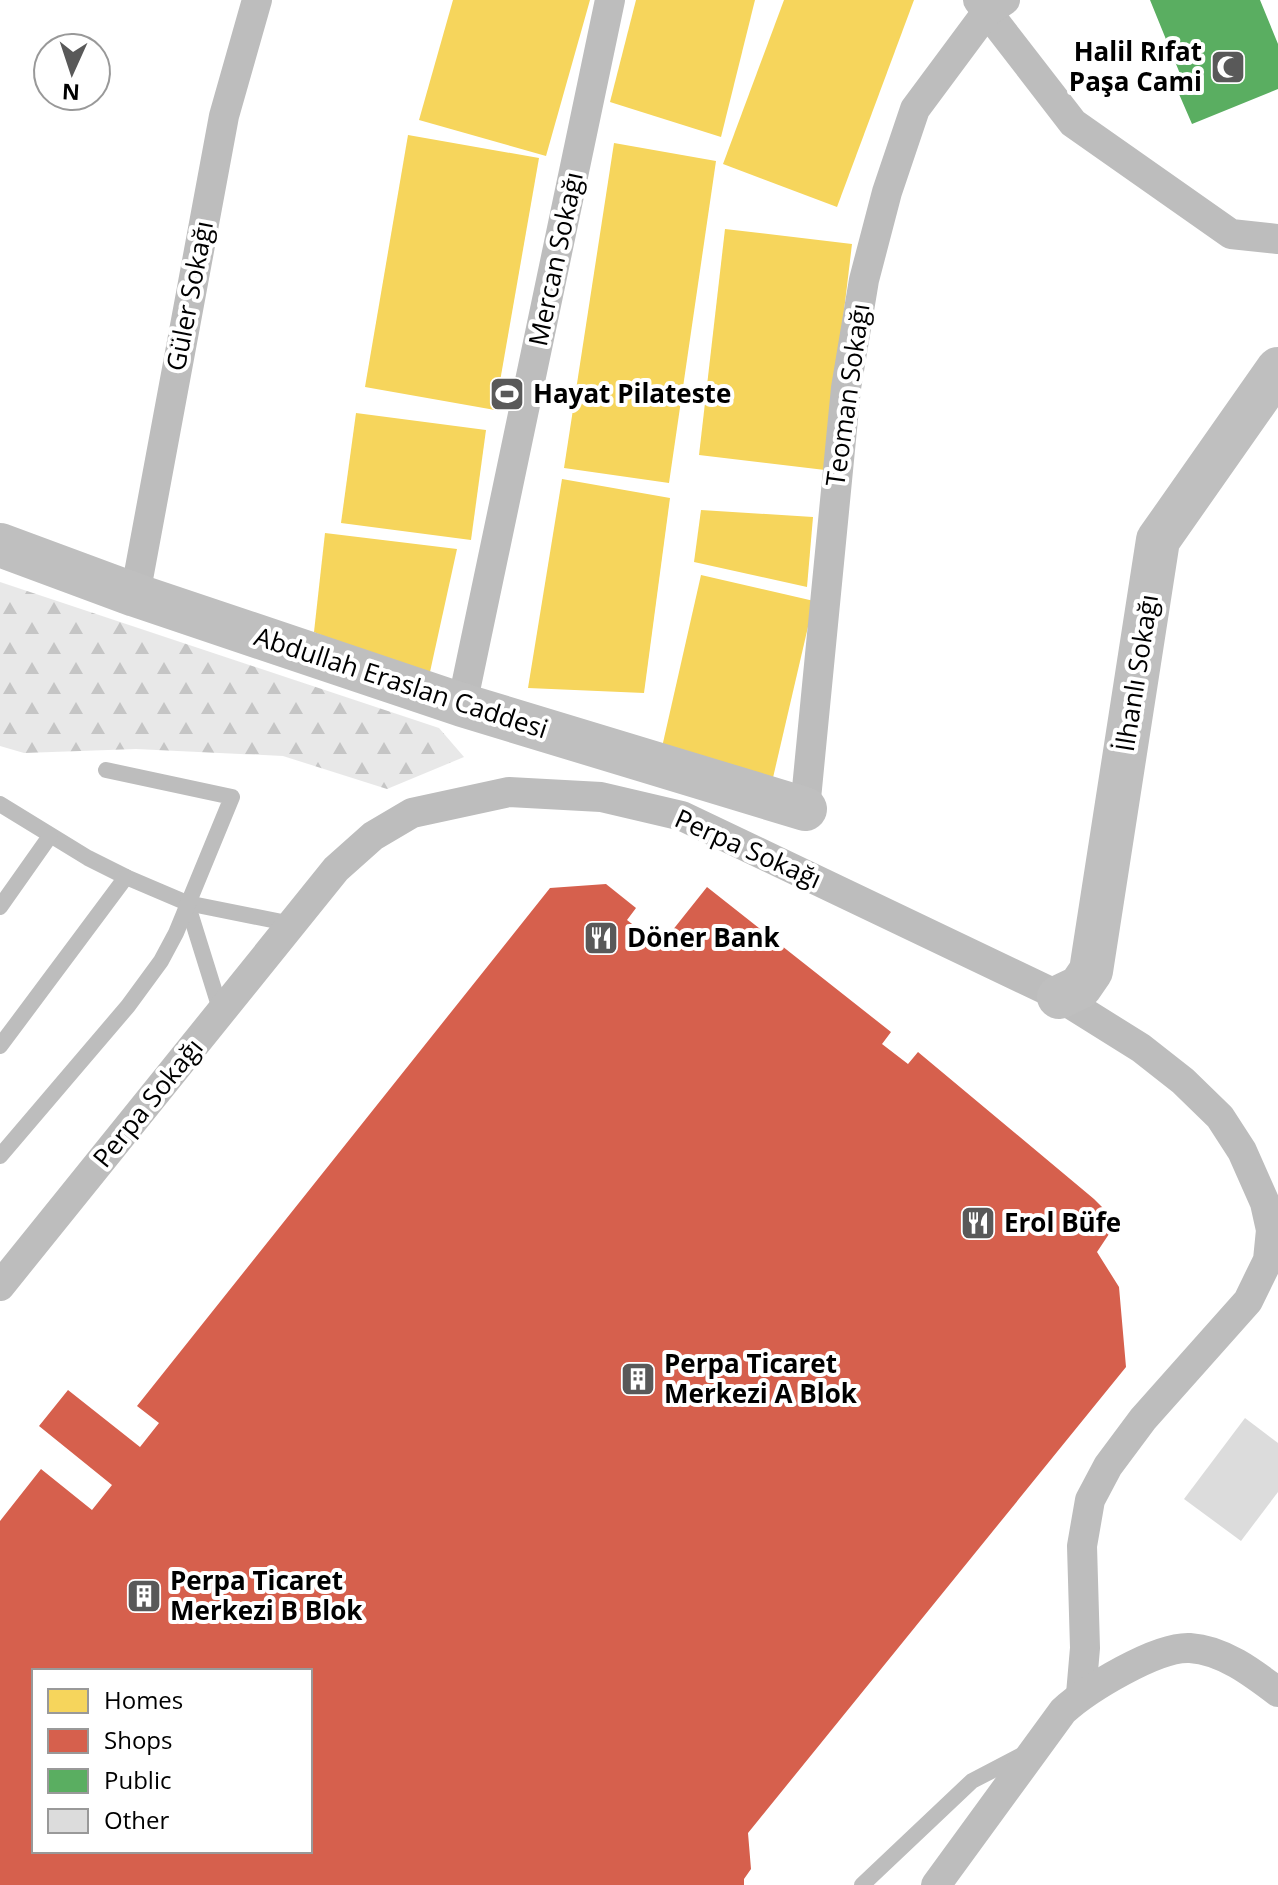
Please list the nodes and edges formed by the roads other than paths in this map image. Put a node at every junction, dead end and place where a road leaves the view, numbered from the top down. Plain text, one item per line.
1 (257, 0) edge
2 (610, 0) edge
3 (990, 4) edge
4 (1278, 239) edge
5 (1278, 369) edge
6 (0, 545) edge
7 (135, 595) junction
8 (462, 705) junction
9 (106, 770) dead end
10 (0, 804) edge
11 (805, 809) joint
12 (50, 836) junction
13 (126, 877) junction
14 (187, 903) junction
15 (0, 907) edge
16 (292, 924) junction
17 (1059, 997) junction
18 (221, 1012) junction
19 (0, 1046) edge
20 (0, 1156) edge
21 (1272, 1200) edge
22 (0, 1286) edge
23 (1278, 1692) edge
24 (1081, 1694) junction
25 (1038, 1746) junction
26 (862, 1885) edge
27 (936, 1885) edge

1 - 7 street, Güler Sokağı
2 - 8 street, Mercan Sokağı
3 - 4 street
3 - 11 street, Teoman Sokağı
5 - 17 street, İlhanlı Sokağı
6 - 7 street, Abdullah Eraslan Caddesi
7 - 8 street, Abdullah Eraslan Caddesi
8 - 11 street, Abdullah Eraslan Caddesi
9 - 14 lane
10 - 12 lane
12 - 13 lane
12 - 15 lane
13 - 14 lane
13 - 19 lane
14 - 16 lane
14 - 18 lane
14 - 20 lane
16 - 17 street, Perpa Sokağı
16 - 18 street, Perpa Sokağı
17 - 21 street, Perpa Sokağı
18 - 22 street, Perpa Sokağı
21 - 24 street, Perpa Sokağı
23 - 24 street
24 - 25 street
25 - 26 lane
25 - 27 street

